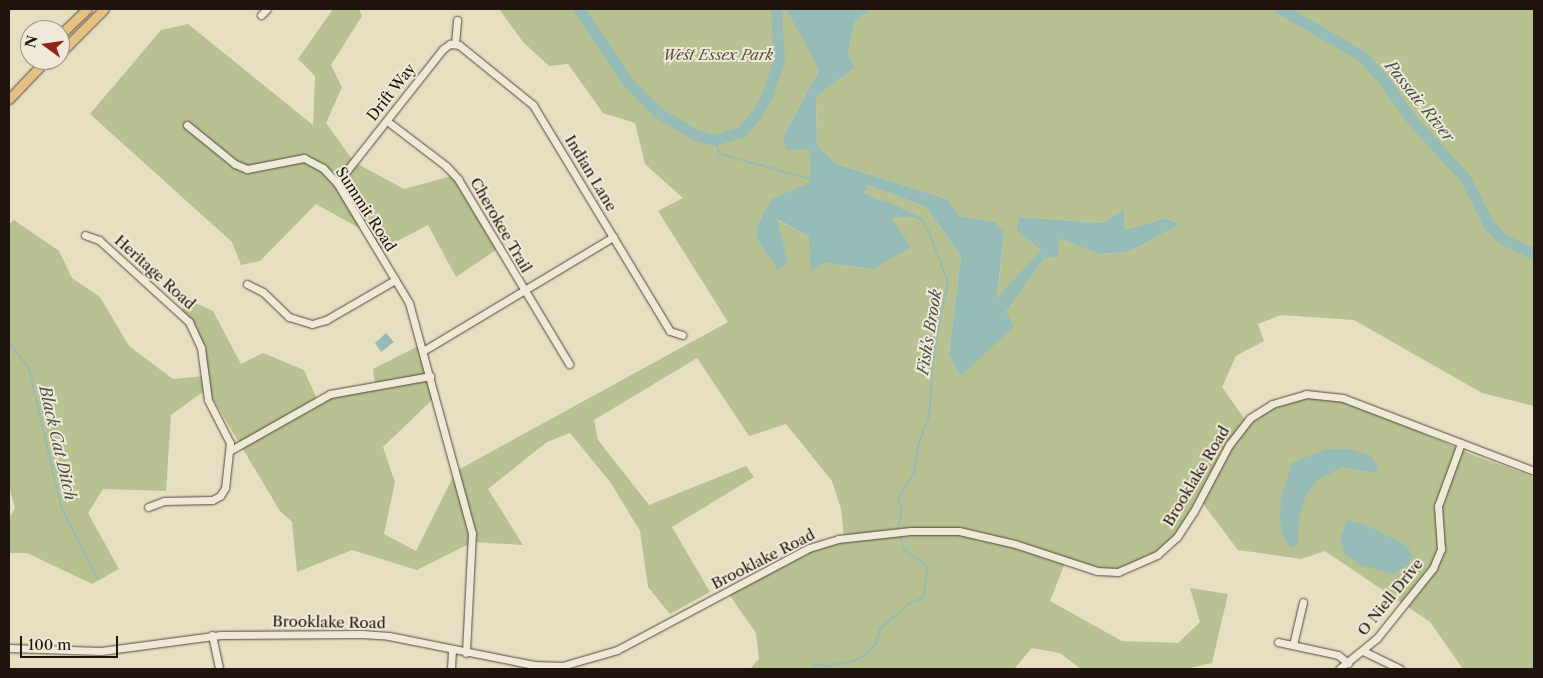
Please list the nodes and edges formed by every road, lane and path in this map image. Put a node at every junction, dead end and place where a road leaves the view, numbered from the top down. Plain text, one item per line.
1 (87, 9) edge
2 (104, 9) edge
3 (267, 9) edge
4 (261, 15) dead end
5 (457, 20) dead end
6 (70, 26) edge
7 (70, 43) edge
8 (455, 44) junction
9 (37, 70) edge
10 (9, 99) edge
11 (387, 121) junction
12 (188, 125) dead end
13 (337, 183) junction
14 (85, 235) dead end
15 (613, 237) junction
16 (395, 280) junction
17 (247, 284) dead end
18 (524, 291) junction
19 (682, 335) dead end
20 (424, 351) junction
21 (568, 364) dead end
22 (430, 376) junction
23 (1461, 444) junction
24 (231, 450) junction
25 (1534, 471) edge
26 (148, 508) dead end
27 (1303, 602) dead end
28 (212, 635) junction
29 (1278, 642) dead end
30 (1293, 645) junction
31 (9, 648) edge
32 (452, 650) junction
33 (1363, 651) junction
34 (466, 653) junction
35 (1348, 663) junction
36 (219, 669) edge
37 (451, 669) edge
38 (1338, 669) edge
39 (1400, 669) edge

1 - 6 main road
2 - 7 main road
3 - 4 street
5 - 8 street
8 - 11 street, Drift Way
8 - 15 street, Indian Lane
9 - 10 main road
11 - 13 street, Drift Way
11 - 18 street, Cherokee Trail
12 - 13 street, Summit Road
13 - 16 street, Summit Road
14 - 24 street, Heritage Road
15 - 18 street
15 - 19 street, Indian Lane
16 - 17 street
16 - 20 street, Summit Road
18 - 20 street
18 - 21 street, Cherokee Trail
20 - 22 street, Summit Road
22 - 24 street
22 - 34 street
23 - 25 street, Brooklake Road
23 - 33 street, O Niell Drive
23 - 34 street, Brooklake Road
24 - 26 street, Heritage Road
27 - 30 street
28 - 31 street, Brooklake Road
28 - 32 street, Brooklake Road
28 - 36 street
29 - 30 street
30 - 35 street
32 - 34 street, Brooklake Road
32 - 37 street
33 - 35 street, O Niell Drive
33 - 39 street
35 - 38 street, O Niell Drive

